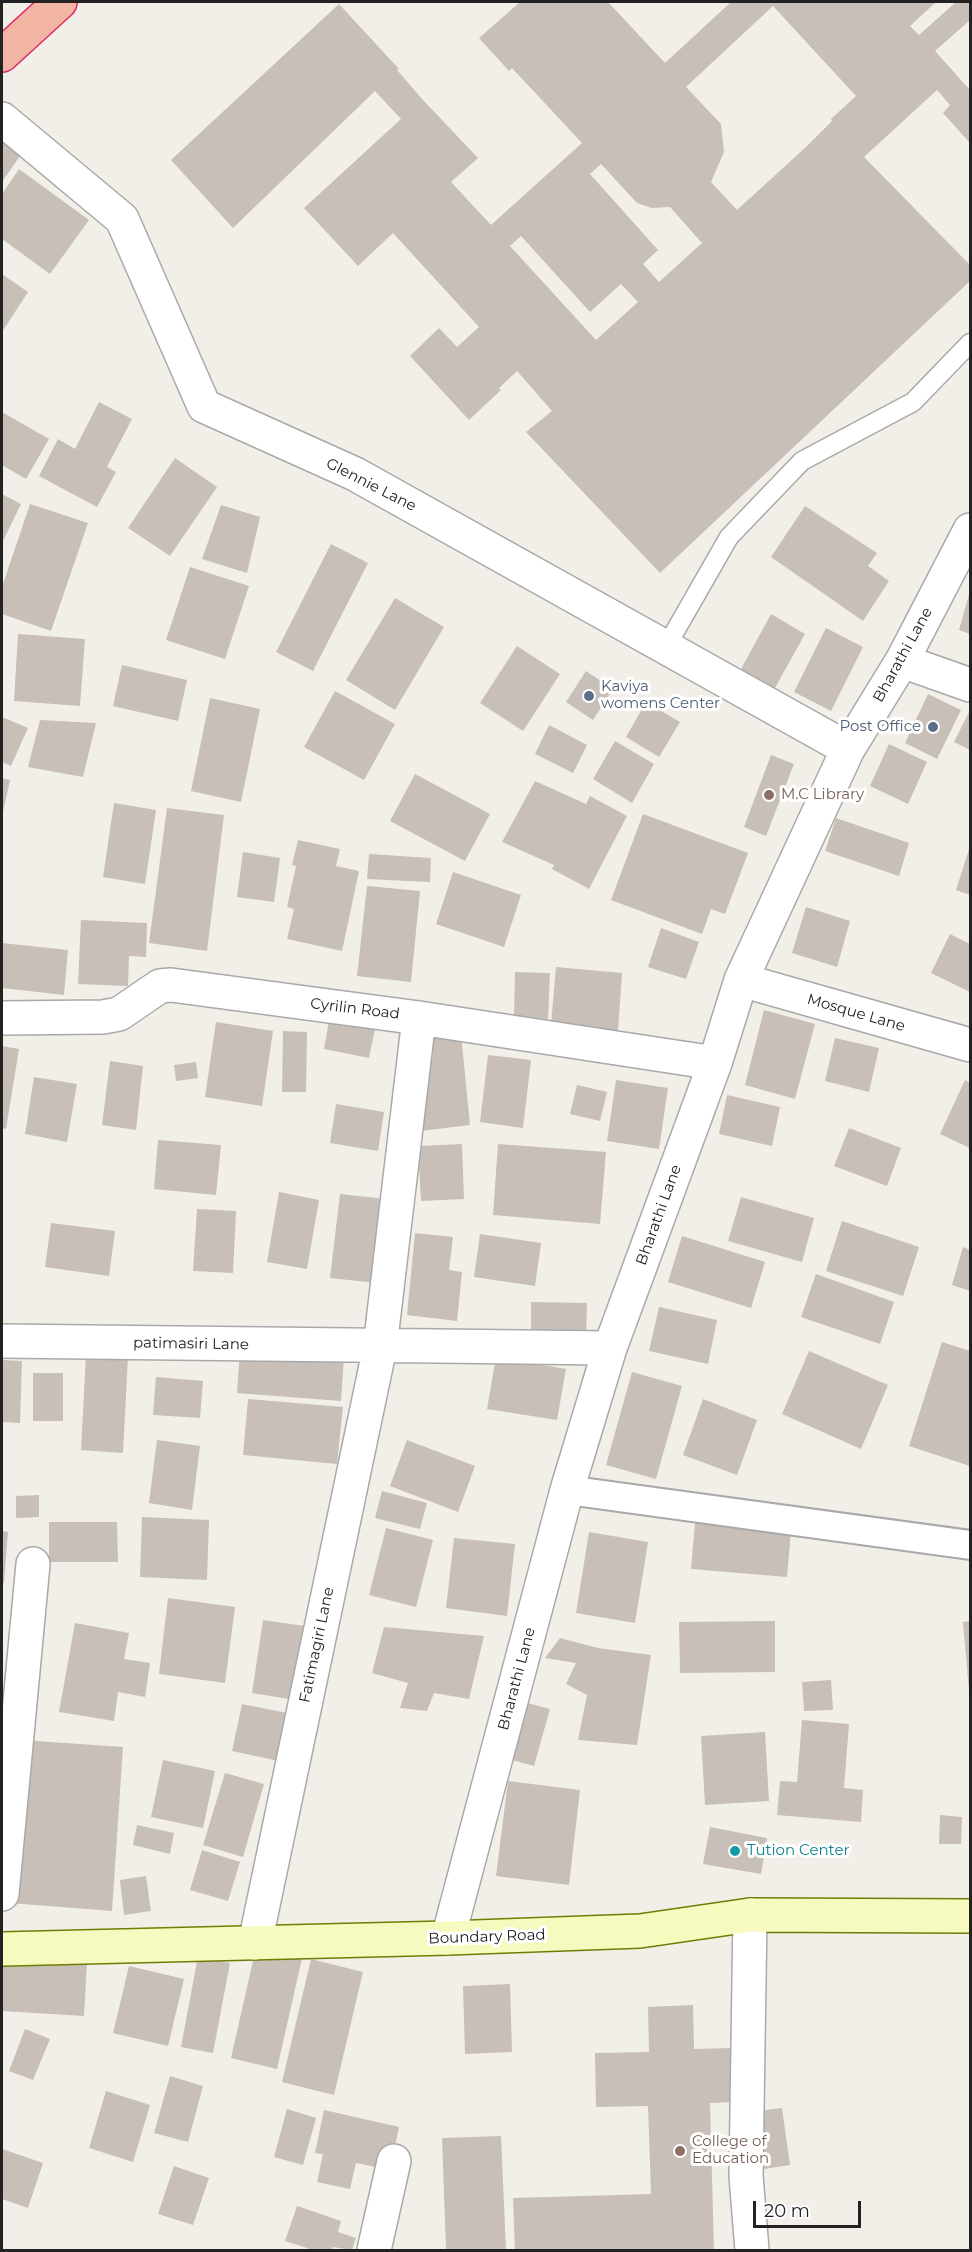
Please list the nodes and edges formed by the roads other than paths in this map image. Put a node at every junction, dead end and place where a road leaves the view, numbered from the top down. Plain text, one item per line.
1 (60, 2) edge
2 (2, 55) edge
3 (2, 119) edge
4 (970, 343) edge
5 (970, 530) edge
6 (666, 648) junction
7 (902, 661) junction
8 (970, 685) edge
9 (848, 749) junction
10 (741, 980) junction
11 (2, 1018) edge
12 (419, 1018) junction
13 (970, 1045) edge
14 (716, 1063) junction
15 (2, 1341) edge
16 (380, 1347) junction
17 (610, 1348) junction
18 (567, 1490) junction
19 (970, 1545) edge
20 (33, 1564) dead end
21 (2, 1894) edge
22 (750, 1916) junction
23 (970, 1916) edge
24 (448, 1938) junction
25 (255, 1943) junction
26 (2, 1949) edge
27 (394, 2161) dead end
28 (374, 2250) edge
29 (752, 2250) edge

1 - 2 highway
3 - 6 street, Glennie Lane
4 - 6 lane
5 - 7 street, Bharathi Lane
6 - 9 street, Glennie Lane
7 - 8 street
7 - 9 street, Bharathi Lane
9 - 10 street, Bharathi Lane
10 - 13 street, Mosque Lane
10 - 14 street, Bharathi Lane
11 - 12 street, Cyrilin Road
12 - 14 street, Cyrilin Road
12 - 16 street, Fatimagiri Lane
14 - 17 street, Bharathi Lane
15 - 16 street, patimasiri Lane
16 - 17 street, patimasiri Lane
16 - 25 street, Fatimagiri Lane
17 - 18 street, Bharathi Lane
18 - 19 street
18 - 24 street, Bharathi Lane
20 - 21 street
22 - 23 main road, Boundary Road
22 - 24 main road, Boundary Road
22 - 29 street
24 - 25 main road, Boundary Road
25 - 26 main road, Boundary Road
27 - 28 street

